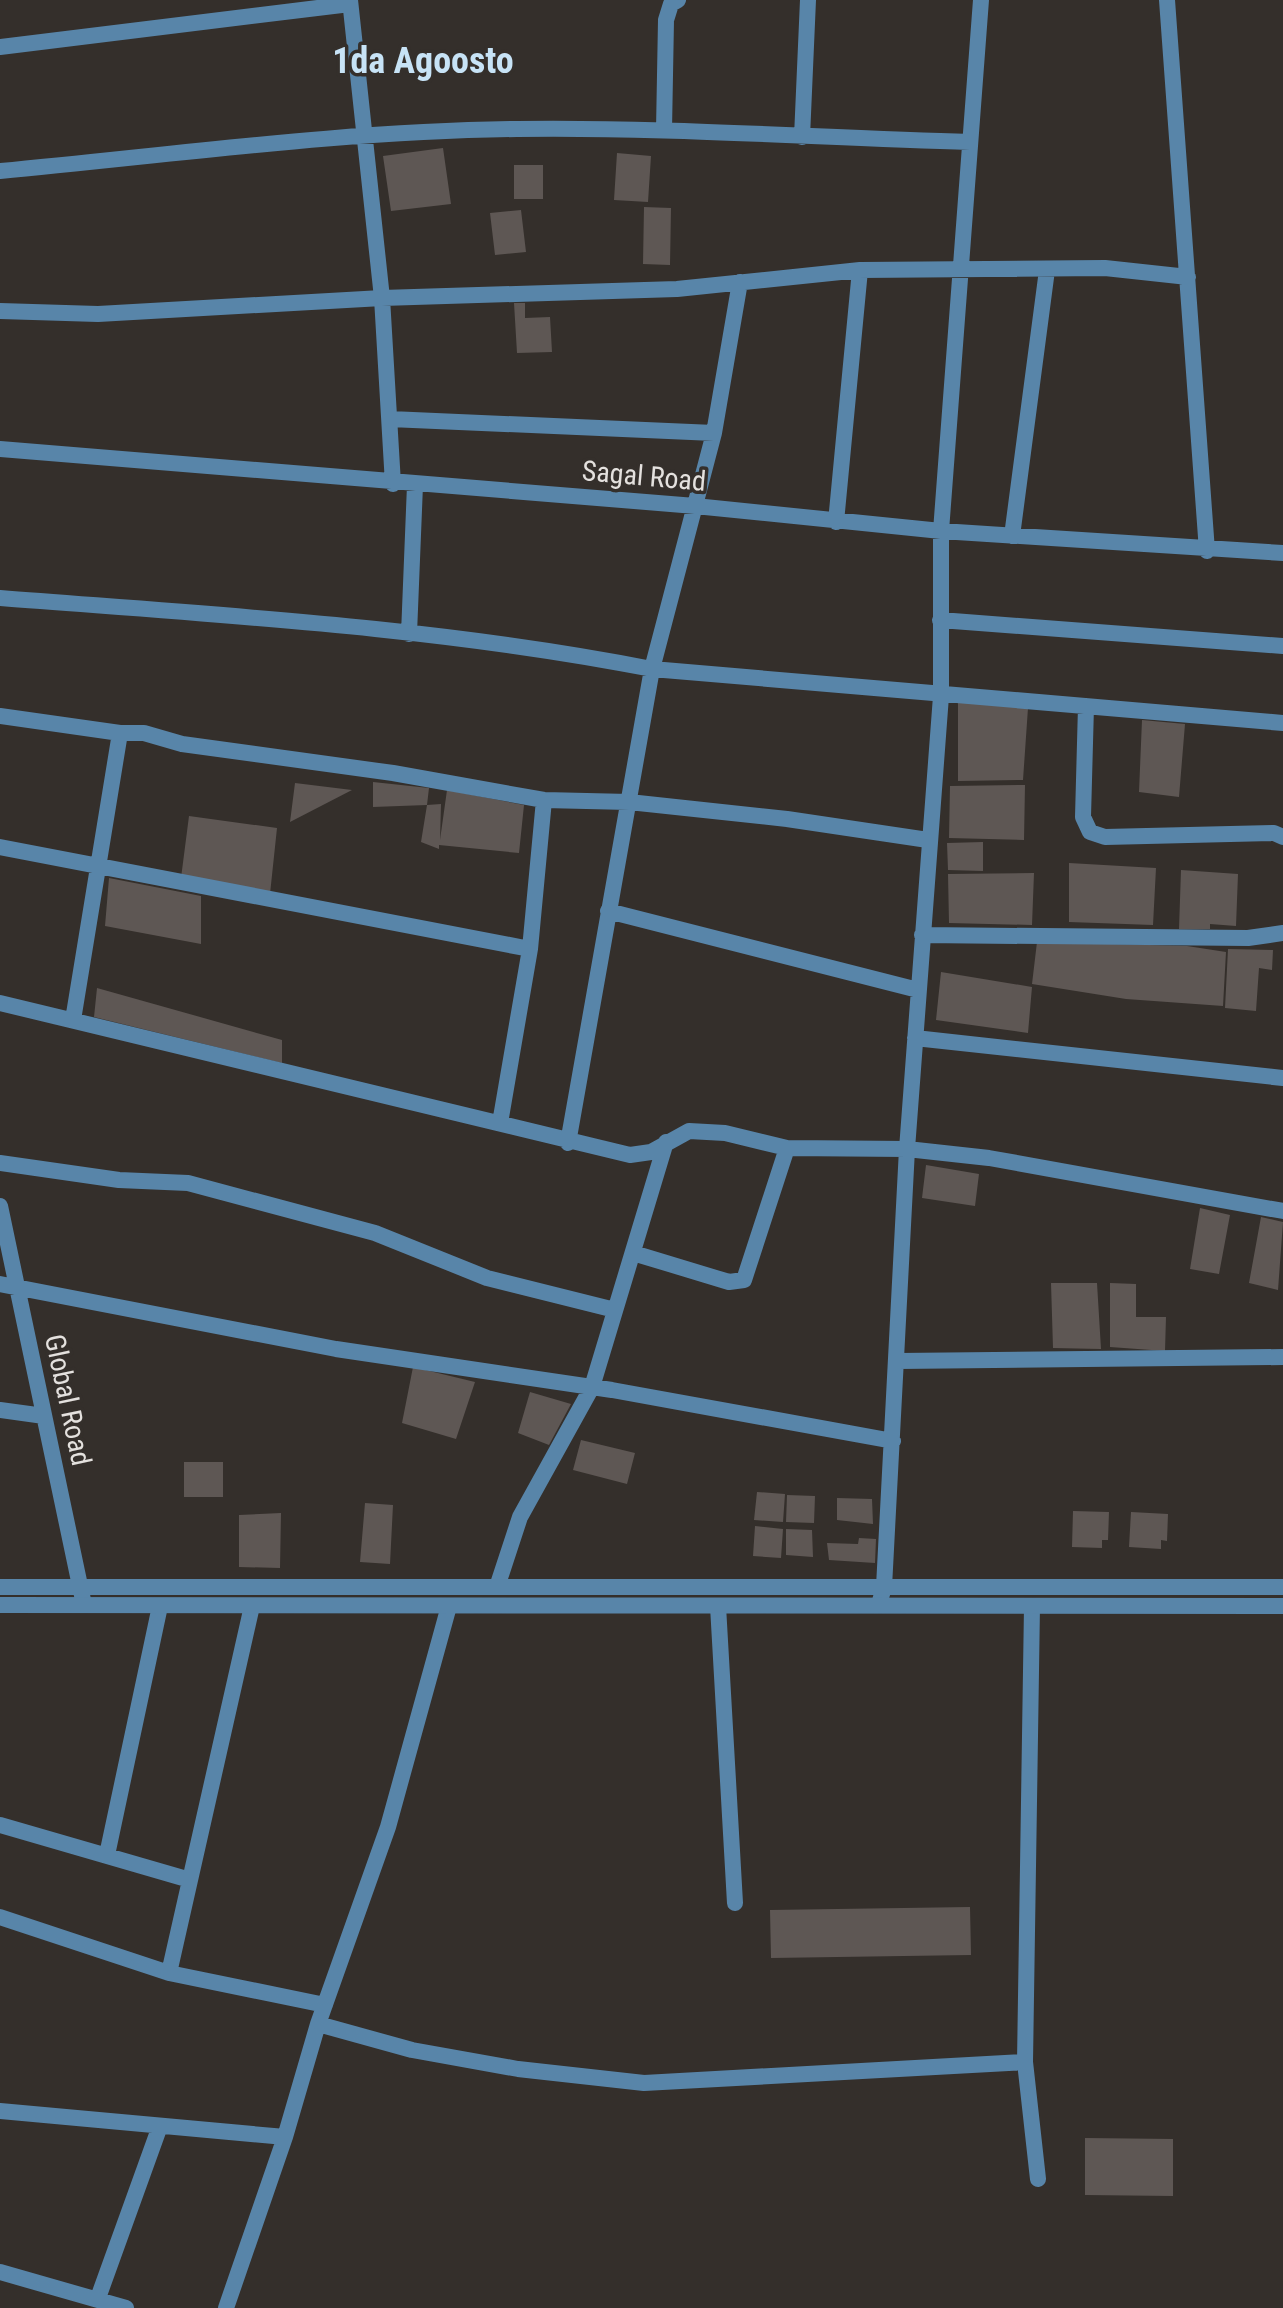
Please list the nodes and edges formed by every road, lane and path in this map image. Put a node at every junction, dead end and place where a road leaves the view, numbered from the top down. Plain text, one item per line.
1 (678, 0) edge
2 (808, 0) edge
3 (981, 0) edge
4 (1167, 0) edge
5 (350, 2) edge
6 (0, 47) edge
7 (664, 130) junction
8 (363, 137) junction
9 (802, 137) junction
10 (970, 142) junction
11 (0, 171) edge
12 (860, 270) junction
13 (1047, 270) junction
14 (960, 272) junction
15 (1188, 277) junction
16 (740, 282) junction
17 (382, 298) junction
18 (0, 311) edge
19 (390, 419) junction
20 (714, 433) junction
21 (0, 449) edge
22 (393, 484) junction
23 (415, 485) junction
24 (695, 506) junction
25 (836, 522) junction
26 (941, 531) junction
27 (1012, 536) junction
28 (1207, 551) junction
29 (1283, 553) edge
30 (0, 598) edge
31 (940, 620) junction
32 (409, 634) junction
33 (1283, 646) edge
34 (652, 669) junction
35 (941, 696) junction
36 (1086, 706) junction
37 (0, 716) edge
38 (1283, 723) edge
39 (120, 733) junction
40 (544, 800) junction
41 (629, 802) junction
42 (1283, 837) edge
43 (928, 840) junction
44 (0, 847) edge
45 (98, 867) junction
46 (608, 911) junction
47 (1283, 933) edge
48 (922, 935) junction
49 (530, 949) junction
50 (918, 990) junction
51 (0, 1003) edge
52 (73, 1020) junction
53 (915, 1038) junction
54 (1283, 1078) edge
55 (500, 1123) junction
56 (666, 1142) junction
57 (568, 1143) junction
58 (787, 1148) junction
59 (907, 1149) junction
60 (0, 1163) edge
61 (0, 1206) edge
62 (1283, 1211) edge
63 (633, 1253) junction
64 (8, 1285) edge
65 (615, 1310) junction
66 (1283, 1357) edge
67 (898, 1361) junction
68 (592, 1387) junction
69 (0, 1410) edge
70 (44, 1416) junction
71 (893, 1441) junction
72 (0, 1587) edge
73 (81, 1587) junction
74 (497, 1587) junction
75 (884, 1587) junction
76 (1283, 1587) edge
77 (0, 1605) edge
78 (85, 1605) junction
79 (160, 1606) junction
80 (252, 1606) junction
81 (449, 1606) junction
82 (718, 1606) junction
83 (878, 1606) junction
84 (1032, 1606) junction
85 (1283, 1606) edge
86 (0, 1825) edge
87 (107, 1855) junction
88 (190, 1880) junction
89 (735, 1903) dead end
90 (0, 1917) edge
91 (169, 1973) junction
92 (325, 2005) junction
93 (318, 2024) junction
94 (1025, 2062) junction
95 (0, 2111) edge
96 (160, 2126) junction
97 (285, 2137) junction
98 (1038, 2179) dead end
99 (0, 2272) edge
100 (87, 2300) edge
101 (126, 2308) edge
102 (226, 2308) edge

1 - 7 street
2 - 9 street
3 - 10 street
4 - 15 street
5 - 6 street
5 - 8 street
7 - 8 street
7 - 9 street
8 - 11 street
8 - 17 street
9 - 10 street
10 - 14 street
12 - 14 street
12 - 16 street
12 - 25 street
13 - 14 street
13 - 15 street
13 - 27 street
14 - 26 street
15 - 28 street
16 - 17 street
16 - 20 street
17 - 18 street
17 - 19 street
19 - 20 street
19 - 22 street
20 - 24 street
21 - 22 street, Sagal Road
22 - 23 street, Sagal Road
23 - 24 street, Sagal Road
23 - 32 street
24 - 25 street, Sagal Road
24 - 34 street
25 - 26 street, Sagal Road
26 - 27 street, Sagal Road
26 - 31 street
27 - 28 street, Sagal Road
28 - 29 street, Sagal Road
30 - 32 street
31 - 33 street
31 - 35 street
32 - 34 street
34 - 35 street
34 - 41 street
35 - 36 street
35 - 43 street
36 - 38 street
36 - 42 street
37 - 39 street
39 - 40 street
39 - 45 street
40 - 41 street
40 - 49 street
41 - 43 street
41 - 46 street
43 - 48 street
44 - 45 street
45 - 49 street
45 - 52 street
46 - 50 street
46 - 57 street
47 - 48 street
48 - 50 street
49 - 55 street
50 - 53 street
51 - 52 street
52 - 55 street
53 - 54 street
53 - 59 street
55 - 57 street
56 - 57 street
56 - 58 street
56 - 63 street
58 - 59 street
58 - 63 street
59 - 62 street
59 - 67 street
60 - 65 street
61 - 64 street, Global Road
63 - 65 street
64 - 68 street
64 - 70 street, Global Road
65 - 68 street
66 - 67 street
67 - 71 street
68 - 71 street
68 - 74 street
69 - 70 street
70 - 73 street, Global Road
71 - 75 street
72 - 73 street
73 - 74 street
73 - 78 street, Global Road
74 - 75 street
75 - 76 street
75 - 83 street
77 - 78 street
78 - 79 street
79 - 80 street
79 - 87 street
80 - 81 street
80 - 88 street
81 - 82 street
81 - 92 street
82 - 83 street
82 - 89 street
83 - 84 street
84 - 85 street
84 - 94 street
86 - 87 street
87 - 88 street
88 - 91 street
90 - 91 street
91 - 92 street
92 - 93 street
93 - 94 street
93 - 97 street
94 - 98 street
95 - 96 street
96 - 97 street
96 - 100 street
97 - 102 street
99 - 100 street
100 - 101 street

